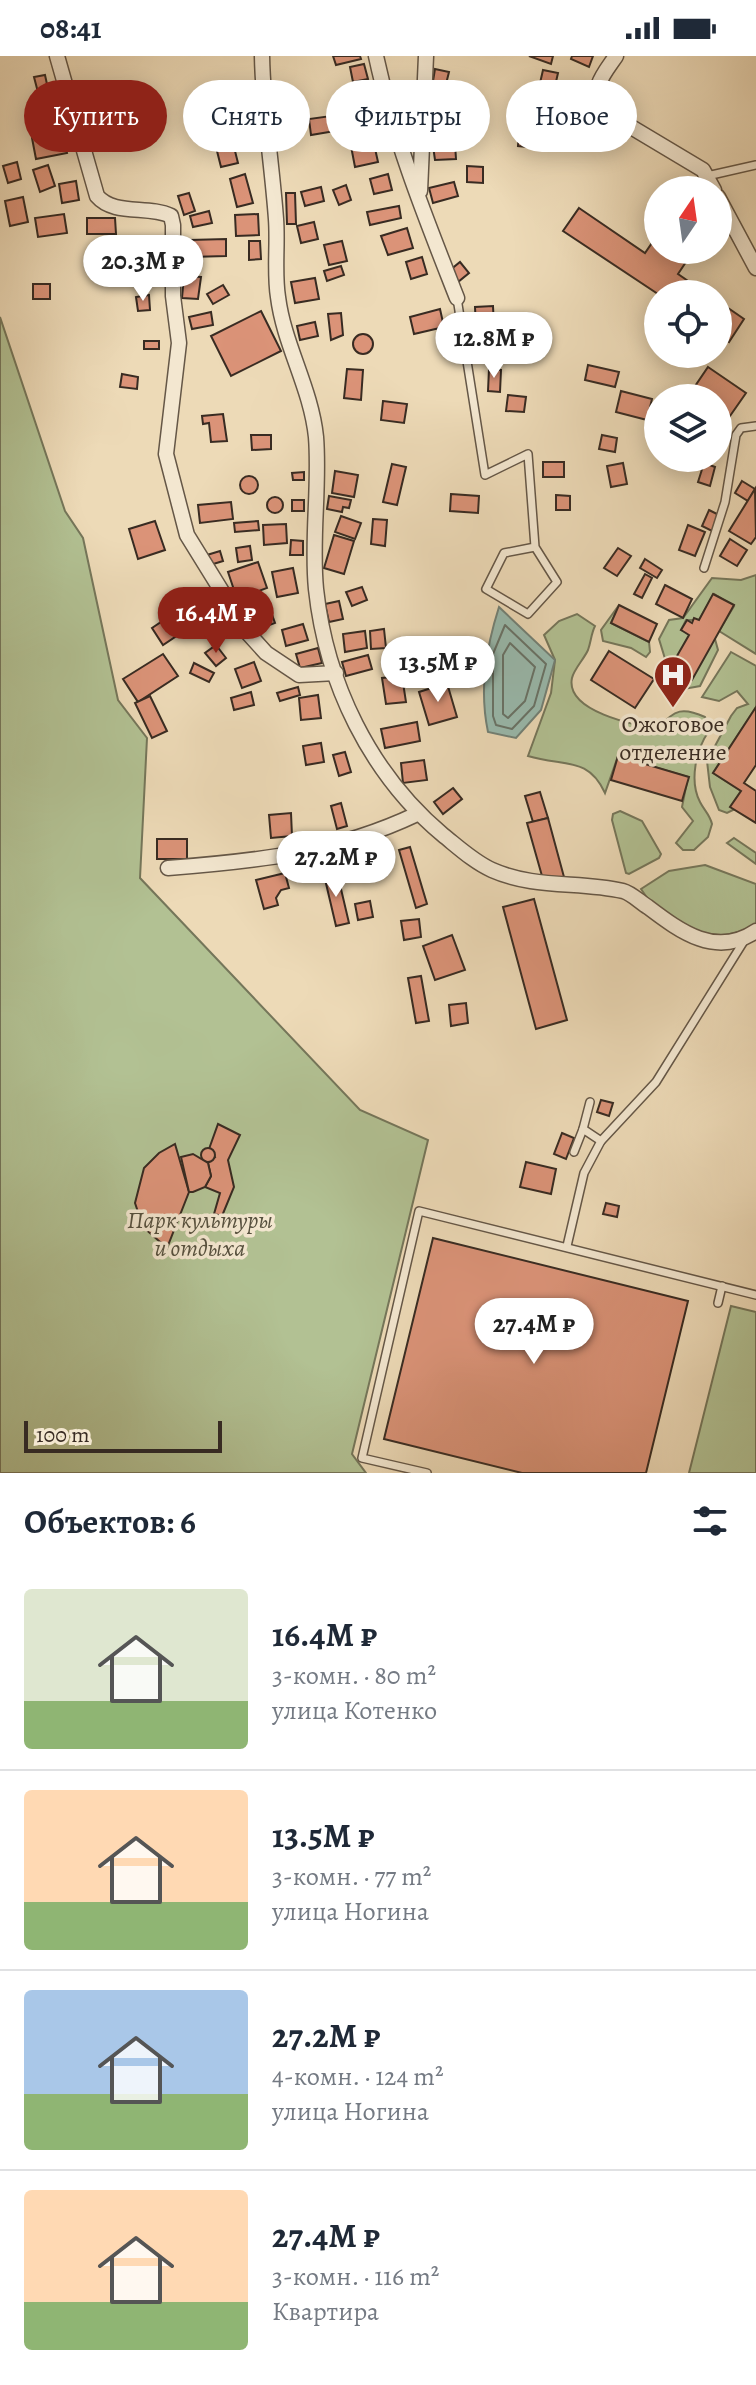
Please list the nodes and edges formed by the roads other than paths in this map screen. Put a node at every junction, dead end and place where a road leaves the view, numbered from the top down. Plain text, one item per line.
1 (57, 56) edge
2 (262, 56) edge
3 (376, 56) edge
4 (426, 56) edge
5 (616, 56) edge
6 (756, 165) edge
7 (707, 176) joint
8 (419, 203) junction
9 (732, 223) edge
10 (756, 268) edge
11 (457, 298) joint
12 (756, 426) edge
13 (535, 547) junction
14 (704, 568) dead end
15 (336, 673) junction
16 (417, 814) junction
17 (168, 868) dead end
18 (751, 934) edge
19 (590, 1102) dead end
20 (583, 1129) junction
21 (601, 1141) junction
22 (574, 1152) dead end
23 (567, 1246) junction
24 (722, 1286) junction
25 (756, 1295) edge
26 (718, 1303) dead end
27 (427, 1473) edge

1 - 15 street
2 - 15 street
3 - 8 street
4 - 8 street
5 - 7 street
6 - 7 lane
8 - 11 street
9 - 10 street
11 - 13 lane
12 - 14 lane
13 - 13 lane
15 - 16 street
16 - 17 street
16 - 18 street
18 - 21 lane
19 - 20 lane
20 - 21 lane
20 - 22 lane
21 - 23 lane
23 - 24 lane
23 - 27 lane
24 - 25 lane
24 - 26 lane

